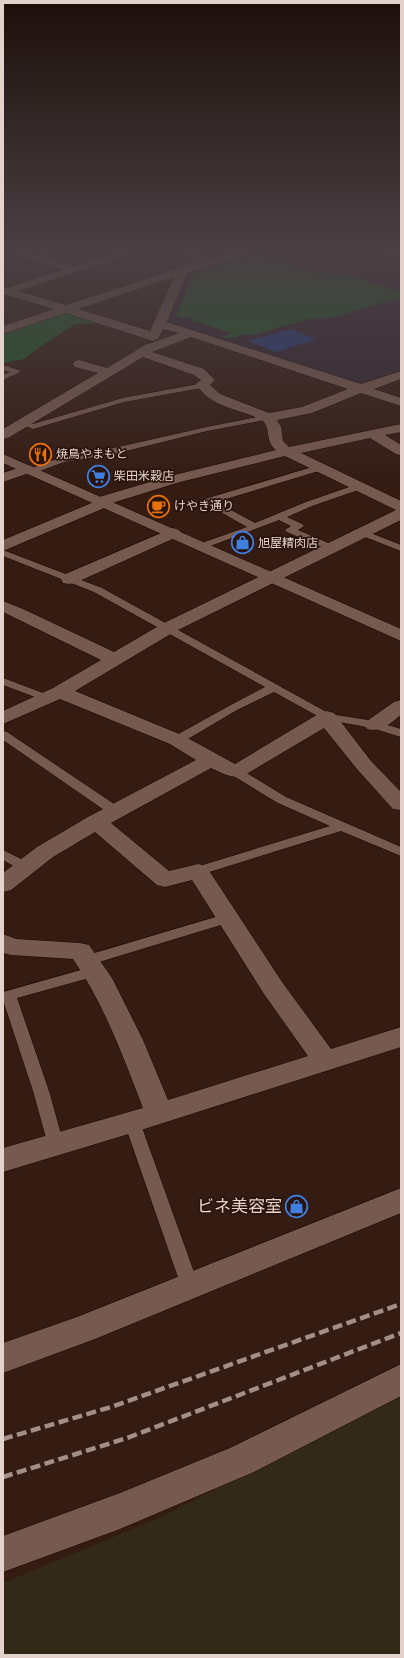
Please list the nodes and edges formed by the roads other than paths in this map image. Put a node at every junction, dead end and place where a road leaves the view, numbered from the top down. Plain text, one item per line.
1 (107, 327) edge
2 (158, 327) edge
3 (172, 327) edge
4 (191, 333) junction
5 (148, 345) junction
6 (20, 362) dead end
7 (79, 364) dead end
8 (3, 367) edge
9 (108, 372) junction
10 (401, 375) edge
11 (3, 378) edge
12 (204, 385) junction
13 (360, 389) junction
14 (401, 402) edge
15 (267, 417) junction
16 (3, 421) edge
17 (19, 425) junction
18 (401, 428) edge
19 (373, 434) junction
20 (3, 435) edge
21 (401, 451) edge
22 (286, 452) junction
23 (3, 458) edge
24 (319, 468) junction
25 (30, 470) junction
26 (3, 478) edge
27 (358, 487) junction
28 (102, 502) junction
29 (401, 507) edge
30 (401, 514) edge
31 (279, 517) junction
32 (255, 527) junction
33 (173, 533) junction
34 (364, 533) junction
35 (202, 546) junction
36 (332, 548) junction
37 (401, 548) edge
38 (8, 552) edge
39 (3, 553) edge
40 (3, 563) edge
41 (272, 577) junction
42 (68, 579) junction
43 (3, 606) edge
44 (168, 628) junction
45 (401, 635) edge
46 (114, 659) junction
47 (3, 681) edge
48 (273, 688) junction
49 (54, 695) junction
50 (401, 706) edge
51 (327, 717) junction
52 (3, 718) edge
53 (374, 725) junction
54 (401, 733) edge
55 (3, 735) edge
56 (177, 740) junction
57 (211, 760) junction
58 (236, 772) junction
59 (401, 804) edge
60 (106, 816) junction
61 (343, 826) junction
62 (401, 852) edge
63 (3, 854) edge
64 (26, 867) junction
65 (198, 870) junction
66 (3, 885) edge
67 (229, 918) junction
68 (3, 942) edge
69 (90, 966) junction
70 (401, 1037) edge
71 (325, 1060) junction
72 (159, 1113) junction
73 (132, 1122) junction
74 (56, 1145) junction
75 (3, 1160) edge
76 (401, 1200) edge
77 (190, 1286) junction
78 (3, 1358) edge
79 (401, 1379) edge
80 (3, 1554) edge

1 - 5 street
2 - 5 street
3 - 4 street
4 - 5 street
4 - 13 street
5 - 9 street
5 - 12 street
6 - 8 lane
7 - 9 street
8 - 11 lane
9 - 17 street
10 - 13 street
12 - 15 street
12 - 17 lane
13 - 14 street
13 - 15 street
15 - 22 street
15 - 25 lane
16 - 17 street
17 - 20 street
18 - 19 street
19 - 21 street
19 - 22 street
22 - 24 street
22 - 28 street
23 - 25 street
24 - 27 street
24 - 32 lane
25 - 26 street
25 - 28 street
27 - 29 street
27 - 31 lane
28 - 33 street
28 - 38 street
30 - 34 street
31 - 32 lane
31 - 36 lane
32 - 35 lane
33 - 35 street
33 - 42 street
34 - 36 street
34 - 37 lane
35 - 41 street
36 - 41 street
38 - 39 lane
38 - 40 lane
38 - 42 lane
41 - 44 street
41 - 45 street
42 - 44 lane
43 - 46 street
44 - 46 street
44 - 48 lane
46 - 49 street
47 - 49 lane
48 - 51 lane
48 - 56 lane
49 - 52 street
49 - 56 street
50 - 53 street
51 - 53 lane
51 - 58 street
51 - 59 street
53 - 54 lane
55 - 60 lane
56 - 57 street
57 - 58 street
57 - 60 street
58 - 61 lane
60 - 64 street
60 - 65 street
61 - 62 lane
61 - 65 lane
63 - 64 lane
64 - 66 street
65 - 67 street
67 - 69 lane
67 - 71 street
68 - 69 street
69 - 72 street
69 - 74 lane
70 - 71 street
71 - 72 street
72 - 73 street
73 - 74 street
73 - 77 lane
74 - 75 street
76 - 77 street
77 - 78 street
79 - 80 street

